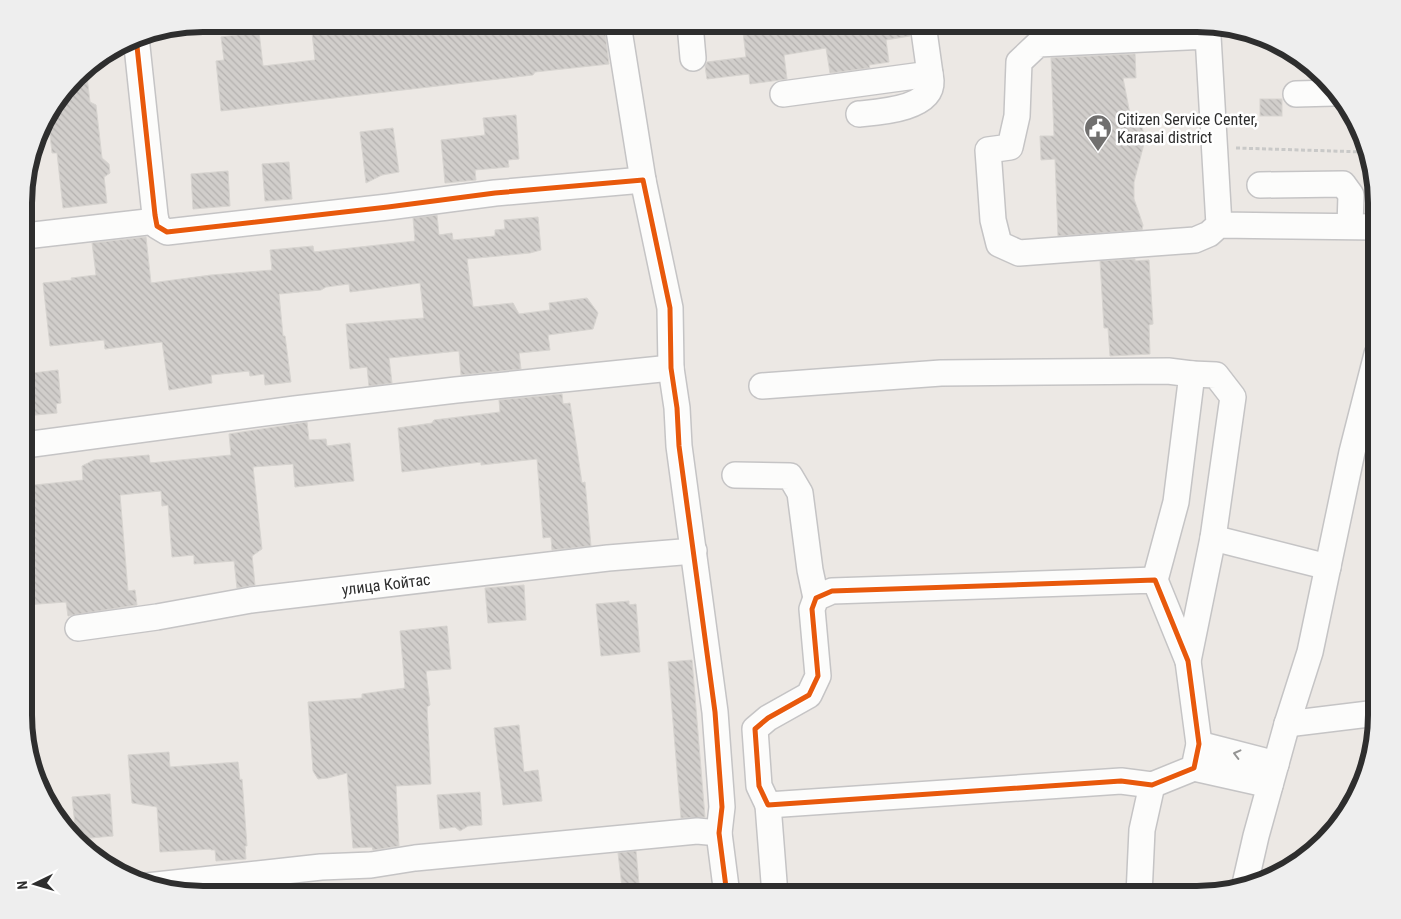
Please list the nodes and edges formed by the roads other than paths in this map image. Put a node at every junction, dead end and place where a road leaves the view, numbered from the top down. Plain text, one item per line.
1 (924, 32) edge
2 (619, 33) edge
3 (691, 33) edge
4 (137, 46) edge
5 (693, 58) dead end
6 (930, 74) junction
7 (1328, 93) edge
8 (783, 94) dead end
9 (1296, 94) dead end
10 (859, 114) dead end
11 (643, 180) junction
12 (1260, 185) dead end
13 (156, 221) junction
14 (1219, 225) junction
15 (1350, 226) junction
16 (1368, 227) edge
17 (32, 235) edge
18 (671, 368) junction
19 (1192, 374) junction
20 (762, 386) dead end
21 (1368, 389) edge
22 (32, 445) edge
23 (735, 475) dead end
24 (1213, 538) junction
25 (694, 551) junction
26 (1328, 567) junction
27 (1155, 580) junction
28 (816, 598) junction
29 (78, 628) dead end
30 (1188, 660) junction
31 (1368, 714) edge
32 (1287, 724) junction
33 (1198, 744) junction
34 (1194, 768) junction
35 (1273, 774) junction
36 (1152, 785) junction
37 (768, 805) junction
38 (719, 833) junction
39 (1246, 879) edge
40 (172, 883) edge
41 (726, 886) edge
42 (775, 886) edge
43 (1139, 886) edge

1 - 6 street
2 - 11 street
3 - 5 street
4 - 13 street
6 - 8 street
6 - 10 street
7 - 9 street
11 - 13 street
11 - 18 street
12 - 15 street
13 - 17 street
14 - 14 street
14 - 15 street
15 - 16 street
18 - 22 street
18 - 25 street
19 - 20 street
19 - 24 street
19 - 27 street
21 - 26 street
23 - 28 street
24 - 26 street
24 - 30 street
25 - 29 street, улица Койтас
25 - 38 street
26 - 32 street
27 - 28 street
27 - 30 street
28 - 37 street
30 - 33 street
31 - 32 street
32 - 35 street
33 - 34 street
35 -> 33 street
34 - 35 street
34 - 36 street
35 - 39 street
36 - 37 street
36 - 43 street
37 - 42 street
38 - 40 street
38 - 41 street

